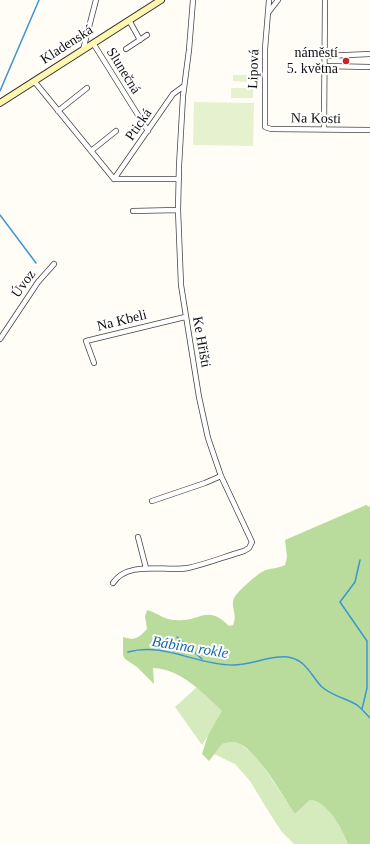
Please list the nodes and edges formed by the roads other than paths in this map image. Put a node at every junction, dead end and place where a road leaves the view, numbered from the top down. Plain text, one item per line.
1 (96, 0) edge
2 (161, 0) edge
3 (193, 0) edge
4 (269, 0) edge
5 (278, 0) edge
6 (325, 0) edge
7 (268, 14) junction
8 (129, 20) junction
9 (147, 35) dead end
10 (140, 40) junction
11 (93, 43) junction
12 (126, 49) dead end
13 (83, 50) junction
14 (370, 54) edge
15 (324, 56) junction
16 (324, 66) junction
17 (370, 67) edge
18 (34, 81) junction
19 (184, 86) junction
20 (87, 88) dead end
21 (0, 103) edge
22 (58, 111) junction
23 (263, 124) joint
24 (324, 130) junction
25 (370, 130) edge
26 (116, 131) dead end
27 (148, 131) junction
28 (91, 151) junction
29 (114, 179) junction
30 (179, 179) junction
31 (178, 210) junction
32 (133, 211) dead end
33 (54, 264) dead end
34 (185, 317) junction
35 (0, 338) edge
36 (94, 363) dead end
37 (221, 476) junction
38 (152, 501) dead end
39 (138, 537) dead end
40 (146, 568) junction
41 (113, 583) dead end

1 - 13 street
2 - 8 main road, Kladenská
3 - 19 street, Ke Hřišti
4 - 7 street, Lipová
5 - 7 street
6 - 15 street
7 - 23 street, Lipová
8 - 10 street
8 - 11 main road, Kladenská
9 - 10 street
10 - 12 street
11 - 13 main road, Kladenská
11 - 27 street, Slunečná
13 - 18 main road, Kladenská
14 - 15 street
15 - 16 street
16 - 17 street
16 - 24 street
18 - 21 main road, Kladenská
18 - 22 street
19 - 27 street, Ptická
19 - 30 street, Ke Hřišti
20 - 22 street
22 - 28 street
23 - 24 street, Na Kosti
24 - 25 street, Na Kosti
26 - 28 street
27 - 29 street, Ptická
28 - 29 street
29 - 30 street
30 - 31 street, Ke Hřišti
31 - 32 street
31 - 34 street, Ke Hřišti
33 - 35 street, Úvoz
34 - 36 street, Na Kbeli
34 - 37 street, Ke Hřišti
37 - 38 street
37 - 40 street, Ke Hřišti
39 - 40 street
40 - 41 street, Ke Hřišti

